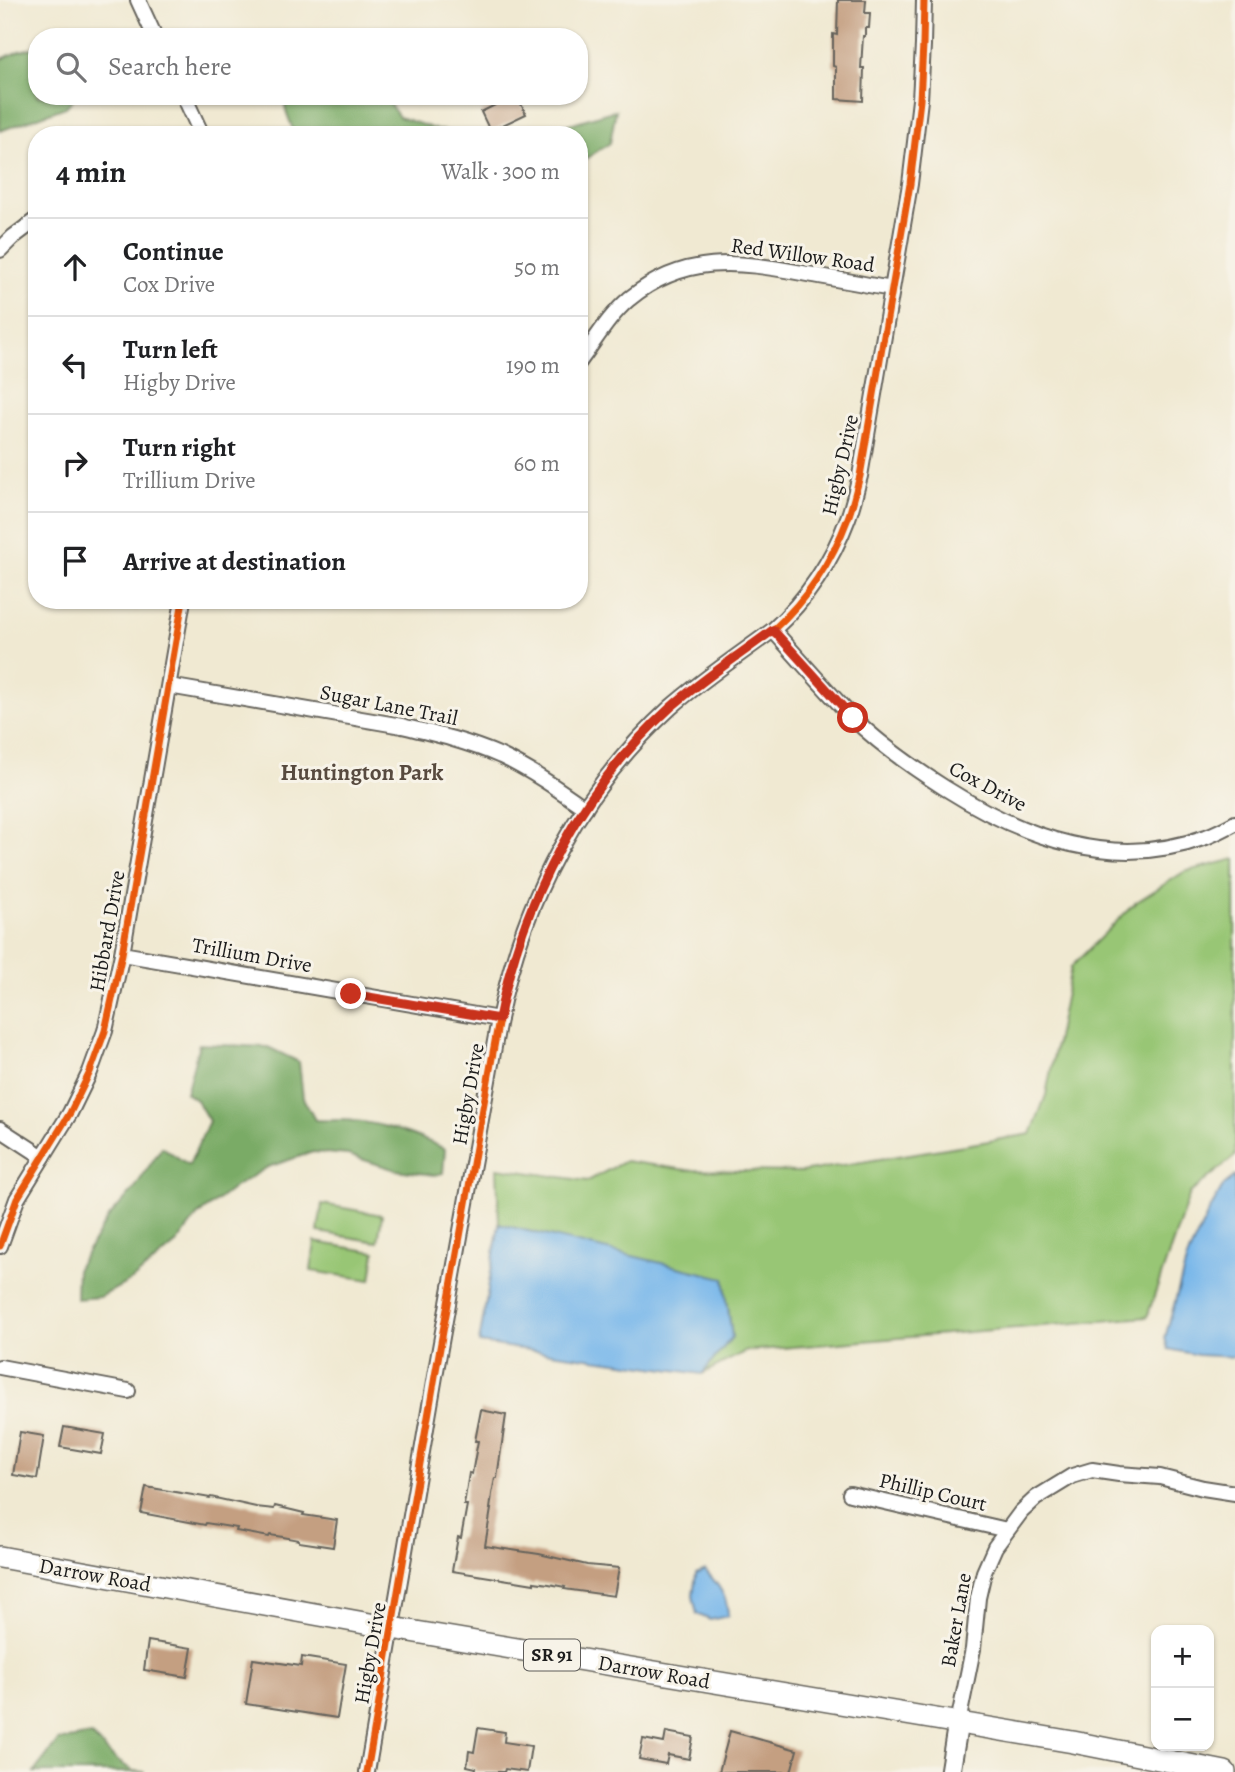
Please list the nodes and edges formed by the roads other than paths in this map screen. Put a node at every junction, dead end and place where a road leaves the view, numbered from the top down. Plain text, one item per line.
1 (138, 0) edge
2 (924, 0) edge
3 (151, 28) edge
4 (188, 105) edge
5 (198, 126) edge
6 (28, 227) edge
7 (0, 250) edge
8 (892, 289) junction
9 (588, 349) edge
10 (182, 609) edge
11 (773, 630) junction
12 (169, 686) junction
13 (585, 808) junction
14 (1235, 823) edge
15 (122, 954) junction
16 (499, 1019) junction
17 (0, 1129) edge
18 (43, 1157) junction
19 (0, 1246) edge
20 (0, 1367) edge
21 (128, 1391) dead end
22 (1235, 1493) edge
23 (850, 1494) dead end
24 (1007, 1530) junction
25 (0, 1557) edge
26 (392, 1628) junction
27 (958, 1723) junction
28 (367, 1772) edge
29 (950, 1772) edge
30 (1225, 1772) edge

1 - 3 street
2 - 8 street, Higby Drive
4 - 5 street
6 - 7 street
8 - 9 street, Red Willow Road
8 - 11 street, Higby Drive
10 - 12 street, Hibbard Drive
11 - 13 street, Higby Drive
11 - 14 street, Cox Drive
12 - 13 street, Sugar Lane Trail
12 - 15 street, Hibbard Drive
13 - 16 street, Higby Drive
15 - 16 street, Trillium Drive
15 - 18 street, Hibbard Drive
16 - 26 street, Higby Drive
17 - 18 street
18 - 19 street, Hibbard Drive
20 - 21 street
22 - 24 street, Baker Lane
23 - 24 street, Phillip Court
24 - 27 street, Baker Lane
25 - 26 main road, Darrow Road / SR 91
26 - 27 main road, Darrow Road / SR 91
26 - 28 street, Higby Drive
27 - 29 street
27 - 30 main road, Darrow Road / SR 91

